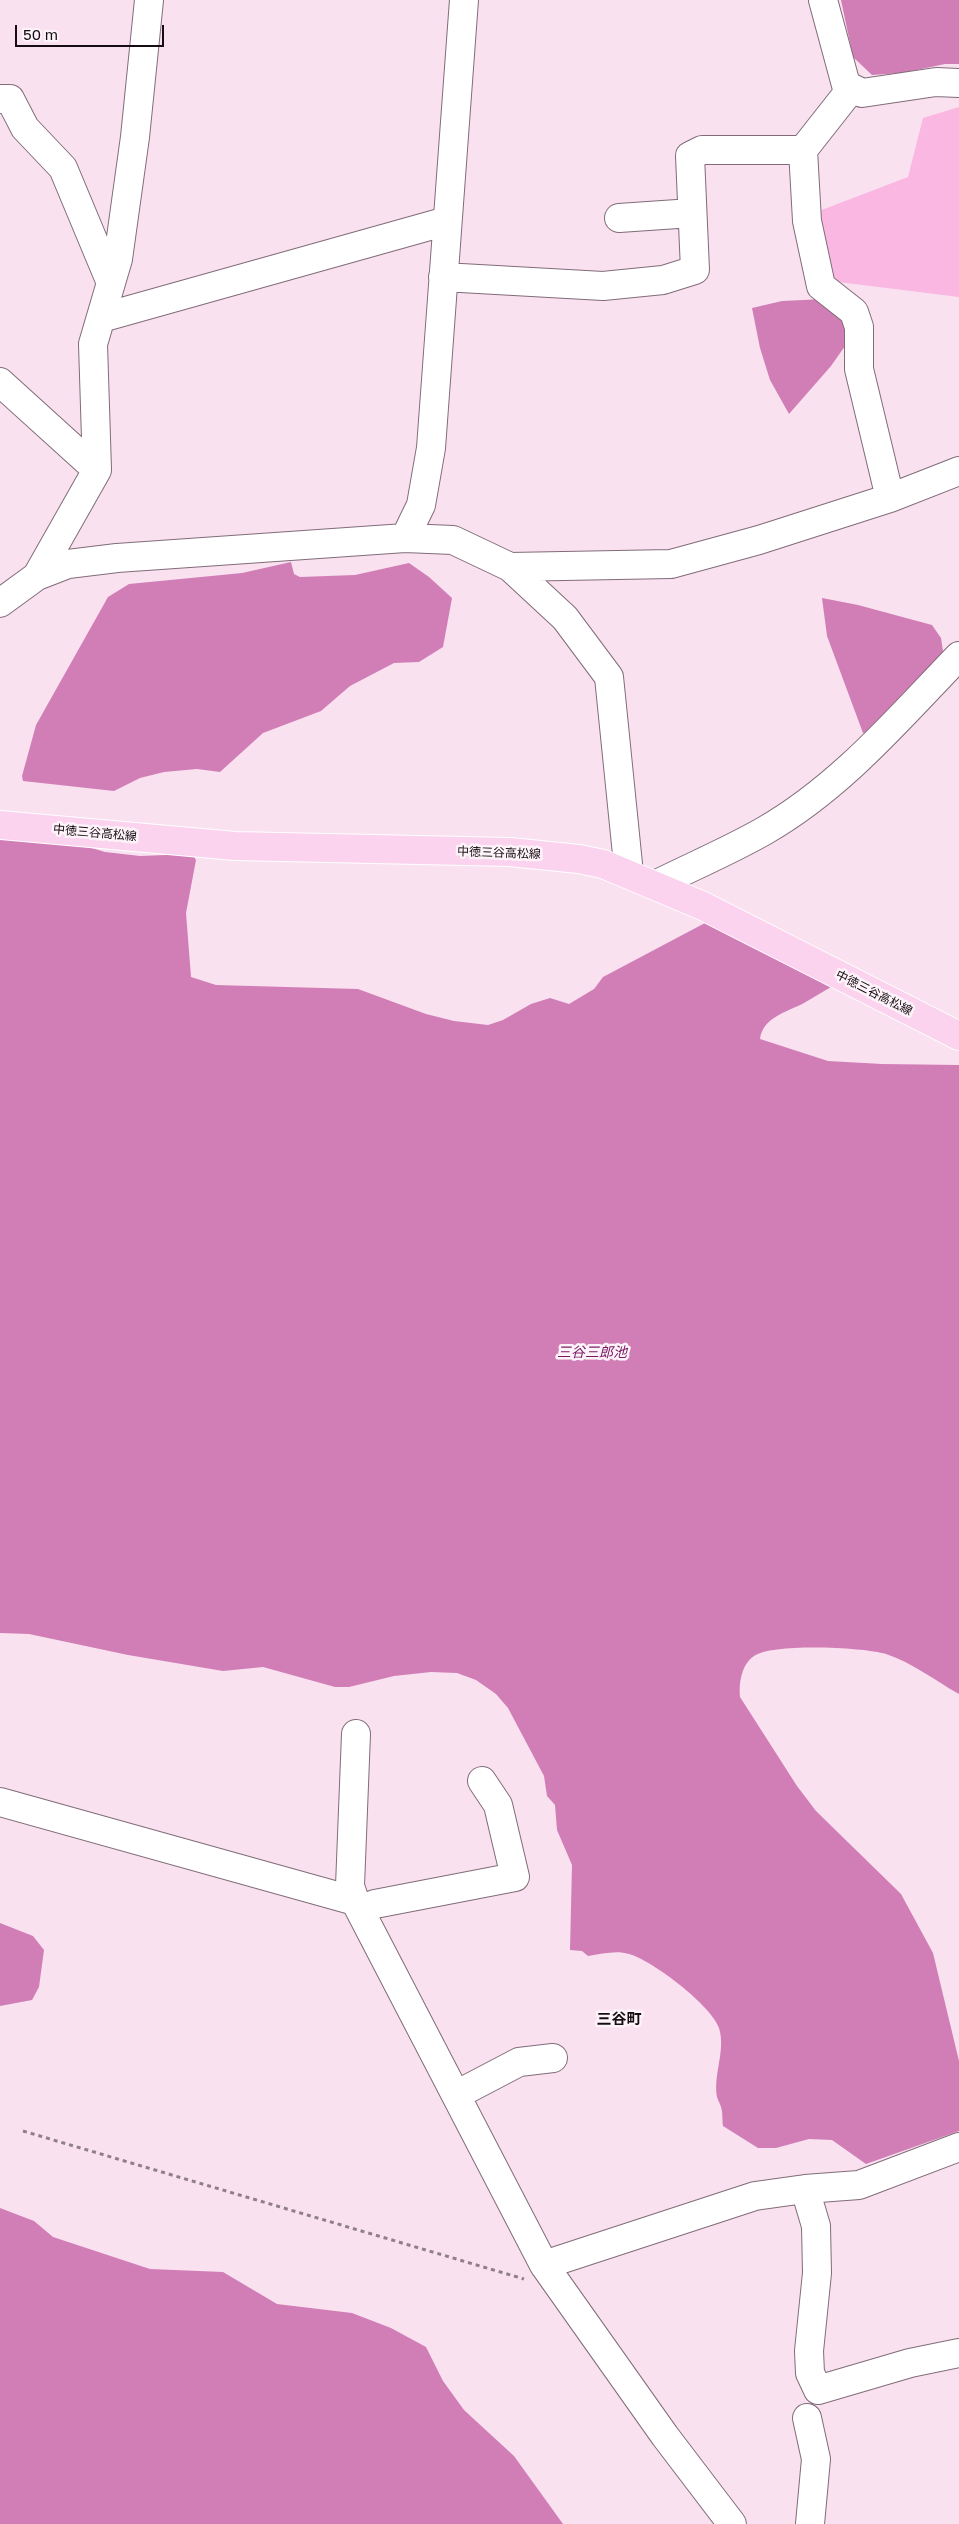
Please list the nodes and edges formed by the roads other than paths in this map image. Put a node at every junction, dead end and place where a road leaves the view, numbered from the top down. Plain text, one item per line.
1 (149, 0) edge
2 (464, 0) edge
3 (823, 0) edge
4 (959, 83) edge
5 (851, 89) junction
6 (0, 99) edge
7 (803, 150) junction
8 (692, 213) junction
9 (619, 218) dead end
10 (447, 222) junction
11 (443, 277) junction
12 (111, 283) junction
13 (102, 318) junction
14 (0, 382) edge
15 (97, 470) junction
16 (959, 471) edge
17 (890, 498) junction
18 (405, 538) junction
19 (510, 567) junction
20 (38, 576) junction
21 (0, 603) edge
22 (959, 656) edge
23 (0, 825) edge
24 (629, 874) junction
25 (655, 885) junction
26 (959, 1036) edge
27 (356, 1734) dead end
28 (482, 1781) dead end
29 (0, 1802) edge
30 (357, 1905) junction
31 (553, 2058) dead end
32 (456, 2095) junction
33 (959, 2147) edge
34 (805, 2188) junction
35 (549, 2273) junction
36 (959, 2353) edge
37 (807, 2418) dead end
38 (732, 2524) edge
39 (810, 2524) edge

1 - 12 street
2 - 10 street
3 - 5 street
4 - 5 street
5 - 7 street
6 - 12 street
7 - 8 street
7 - 17 street
8 - 9 street
8 - 11 street
10 - 11 street
10 - 13 street
11 - 18 street
12 - 13 street
13 - 15 street
14 - 15 street
15 - 20 street
16 - 17 street
17 - 19 street
18 - 19 street
18 - 20 street
19 - 24 street
20 - 21 street
22 - 25 street
23 - 24 main road, 中徳三谷高松線
24 - 25 main road, 中徳三谷高松線
25 - 26 main road, 中徳三谷高松線
27 - 30 street
28 - 30 street
29 - 30 street
30 - 32 street
31 - 32 street
32 - 35 street
33 - 34 street
34 - 35 street
34 - 36 street
35 - 38 street
37 - 39 street

